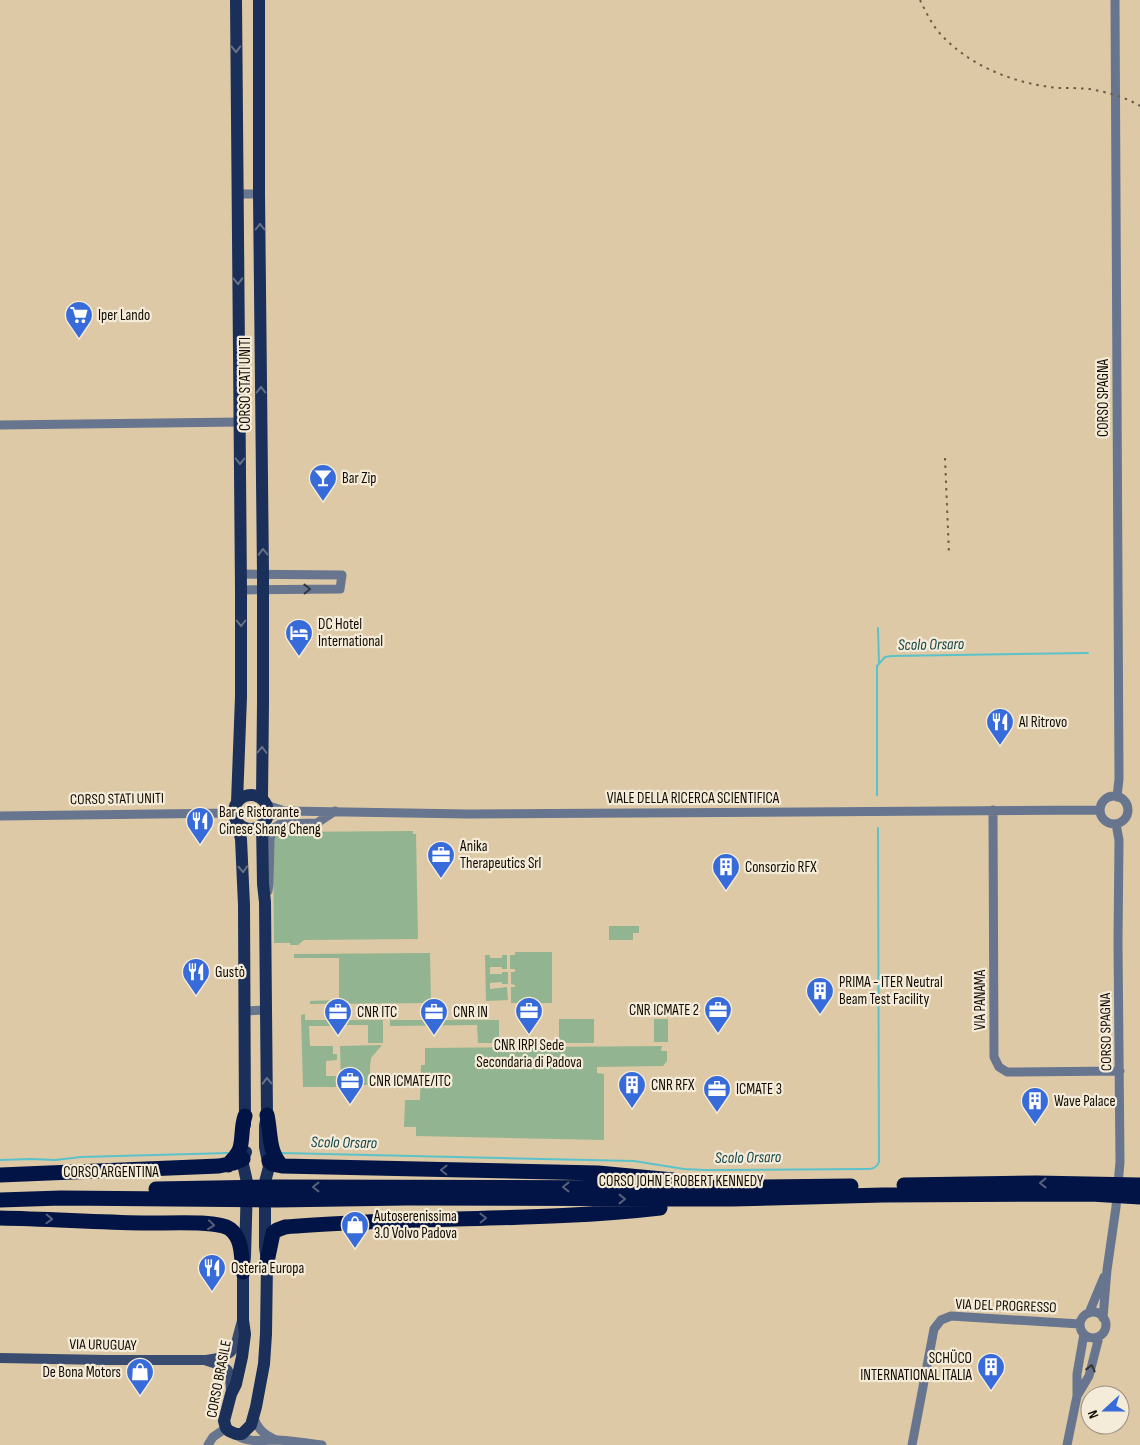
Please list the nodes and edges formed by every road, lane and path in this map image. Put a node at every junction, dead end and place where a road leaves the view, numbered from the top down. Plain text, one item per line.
1 (236, 0) edge
2 (259, 0) edge
3 (1115, 0) edge
4 (238, 194) junction
5 (260, 194) junction
6 (240, 422) junction
7 (0, 425) edge
8 (240, 574) junction
9 (263, 574) junction
10 (241, 590) junction
11 (263, 590) junction
12 (1117, 797) junction
13 (993, 810) junction
14 (1100, 810) junction
15 (264, 811) junction
16 (335, 811) junction
17 (236, 812) junction
18 (0, 816) edge
19 (1116, 824) junction
20 (265, 902) junction
21 (266, 1010) junction
22 (245, 1011) junction
23 (1120, 1071) junction
24 (267, 1115) joint
25 (245, 1116) junction
26 (244, 1160) junction
27 (272, 1161) junction
28 (228, 1165) junction
29 (0, 1175) edge
30 (247, 1182) joint
31 (1140, 1185) edge
32 (762, 1187) junction
33 (1091, 1189) junction
34 (0, 1190) edge
35 (272, 1190) junction
36 (221, 1194) junction
37 (1140, 1196) edge
38 (732, 1199) junction
39 (0, 1200) edge
40 (0, 1218) edge
41 (267, 1262) junction
42 (1107, 1270) junction
43 (243, 1272) junction
44 (1089, 1313) junction
45 (1103, 1318) junction
46 (243, 1320) junction
47 (1080, 1324) junction
48 (1084, 1334) junction
49 (1098, 1337) junction
50 (0, 1358) edge
51 (206, 1360) junction
52 (232, 1394) junction
53 (1077, 1396) junction
54 (254, 1418) junction
55 (227, 1432) junction
56 (276, 1440) junction
57 (208, 1445) edge
58 (322, 1445) edge
59 (912, 1445) edge
60 (1066, 1445) edge

1 -> 4 main road, CORSO STATI UNITI
2 - 5 main road, CORSO STATI UNITI
3 - 12 street, CORSO SPAGNA
4 - 5 street
4 -> 6 main road, CORSO STATI UNITI
9 -> 5 main road, CORSO STATI UNITI
6 - 7 street, CORSO STATI UNITI
6 -> 8 main road, CORSO STATI UNITI
8 - 9 street
8 - 10 main road, CORSO STATI UNITI
9 - 11 main road, CORSO STATI UNITI
11 -> 9 street
10 - 11 street
10 -> 17 main road, CORSO STATI UNITI
15 -> 11 main road, CORSO STATI UNITI
12 - 14 street
12 - 19 street, CORSO SPAGNA
13 - 14 street, VIALE DELLA RICERCA SCIENTIFICA
13 - 16 street, VIALE DELLA RICERCA SCIENTIFICA
13 - 23 street, VIA PANAMA
14 - 19 street
15 - 16 street, VIALE DELLA RICERCA SCIENTIFICA
15 - 17 main road
15 - 17 main road
15 - 20 main road, CORSO STATI UNITI
16 - 20 street
17 - 18 street, CORSO STATI UNITI
17 -> 22 main road, CORSO STATI UNITI
19 - 23 street, CORSO SPAGNA
20 - 21 main road, CORSO STATI UNITI
21 - 22 street
24 -> 21 main road, CORSO STATI UNITI
22 - 25 main road, CORSO STATI UNITI
23 - 42 street, CORSO SPAGNA
24 - 27 highway
25 - 26 main road, CORSO STATI UNITI
25 - 28 highway
26 - 27 main road
26 - 28 highway
26 - 30 main road, CORSO STATI UNITI
32 -> 27 highway
27 - 35 main road
28 - 29 highway
30 - 43 main road, CORSO BRASILE
31 - 33 highway, CORSO JOHN E ROBERT KENNEDY
33 -> 32 highway, CORSO JOHN E ROBERT KENNEDY
32 -> 35 highway, CORSO JOHN E ROBERT KENNEDY
33 - 37 highway, CORSO JOHN E ROBERT KENNEDY
33 - 38 highway, CORSO JOHN E ROBERT KENNEDY
34 - 36 highway, CORSO ARGENTINA
35 - 36 highway, CORSO JOHN E ROBERT KENNEDY
35 -> 38 highway, CORSO JOHN E ROBERT KENNEDY
35 - 41 main road
36 - 39 highway, CORSO ARGENTINA
41 -> 38 highway
40 -> 43 highway
41 - 54 main road
42 - 44 street, CORSO SPAGNA
42 - 45 street, CORSO SPAGNA
43 - 46 main road, CORSO BRASILE
44 - 45 street
44 - 47 street, CORSO SPAGNA
45 - 49 street, CORSO SPAGNA
46 - 51 street, VIA URUGUAY
46 - 52 main road, CORSO BRASILE
47 - 48 street
47 - 59 street, VIA DEL PROGRESSO
48 - 49 street
48 - 53 street, CORSO SPAGNA
53 -> 49 street, CORSO SPAGNA
50 - 51 street, VIA URUGUAY
51 - 52 street, VIA URUGUAY
52 - 55 main road, CORSO BRASILE
53 - 60 street, CORSO SPAGNA
54 - 55 main road, CORSO BRASILE
54 - 56 street
55 - 56 street
55 - 57 street
56 - 58 street

